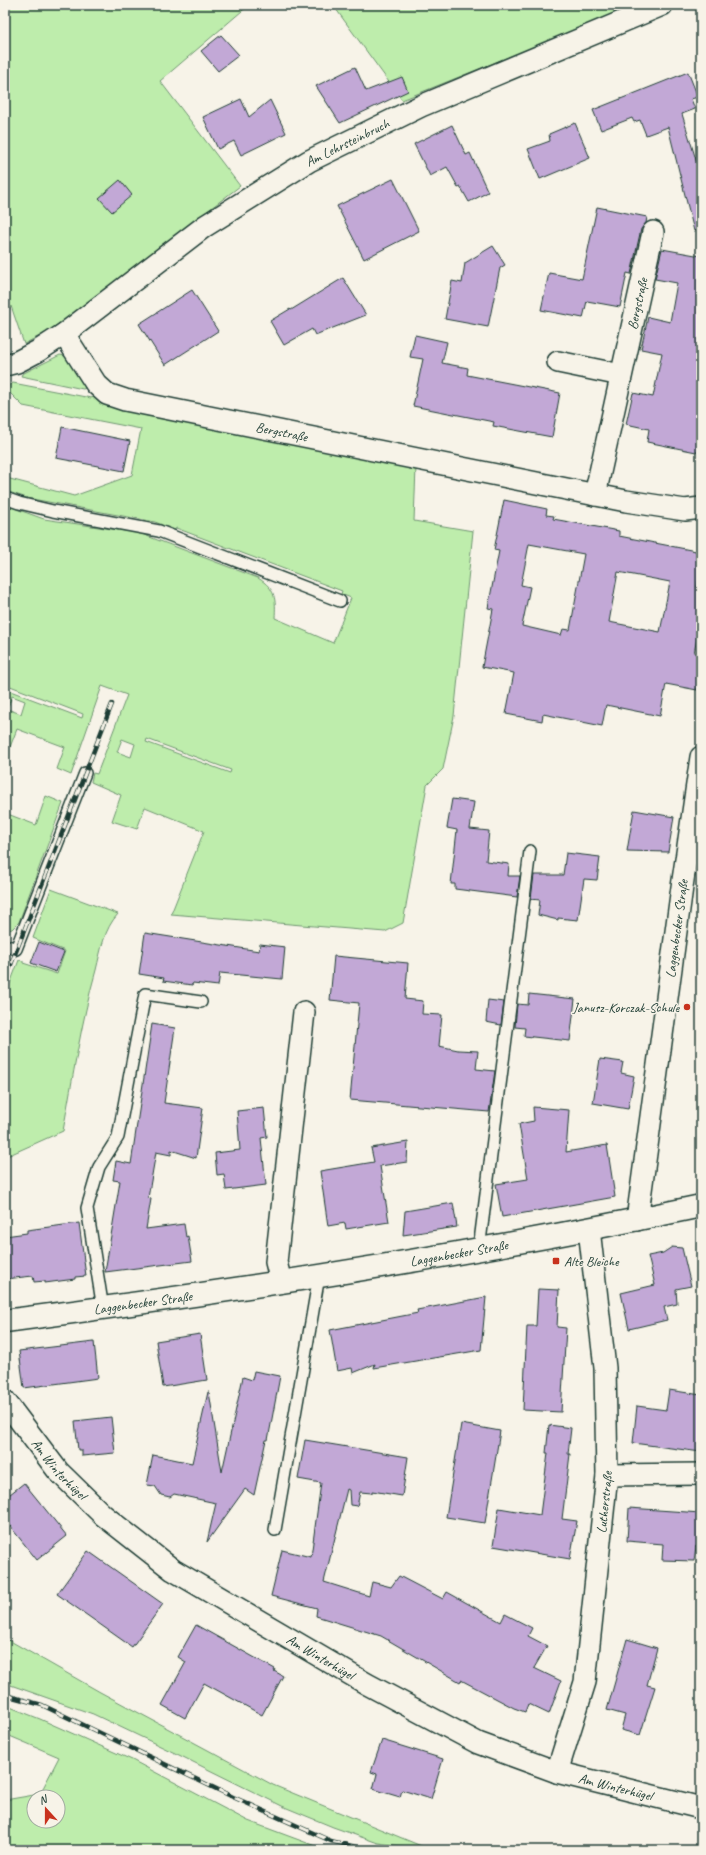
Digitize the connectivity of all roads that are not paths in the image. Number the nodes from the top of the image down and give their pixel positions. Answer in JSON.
{"nodes":[{"id":1,"x":662,"y":5,"type":"edge"},
{"id":2,"x":653,"y":232,"type":"dead end"},
{"id":3,"x":64,"y":334,"type":"junction"},
{"id":4,"x":558,"y":362,"type":"dead end"},
{"id":5,"x":5,"y":365,"type":"edge"},
{"id":6,"x":621,"y":375,"type":"junction"},
{"id":7,"x":596,"y":495,"type":"junction"},
{"id":8,"x":5,"y":498,"type":"edge"},
{"id":9,"x":701,"y":508,"type":"edge"},
{"id":10,"x":340,"y":601,"type":"dead end"},
{"id":11,"x":701,"y":758,"type":"edge"},
{"id":12,"x":85,"y":773,"type":"dead end"},
{"id":13,"x":530,"y":851,"type":"dead end"},
{"id":14,"x":5,"y":945,"type":"edge"},
{"id":15,"x":201,"y":1002,"type":"dead end"},
{"id":16,"x":304,"y":1012,"type":"dead end"},
{"id":17,"x":701,"y":1206,"type":"edge"},
{"id":18,"x":637,"y":1220,"type":"junction"},
{"id":19,"x":589,"y":1229,"type":"junction"},
{"id":20,"x":478,"y":1249,"type":"junction"},
{"id":21,"x":319,"y":1276,"type":"junction"},
{"id":22,"x":281,"y":1282,"type":"junction"},
{"id":23,"x":103,"y":1309,"type":"junction"},
{"id":24,"x":5,"y":1321,"type":"edge"},
{"id":25,"x":5,"y":1401,"type":"edge"},
{"id":26,"x":701,"y":1474,"type":"edge"},
{"id":27,"x":607,"y":1475,"type":"junction"},
{"id":28,"x":275,"y":1530,"type":"dead end"},
{"id":29,"x":557,"y":1772,"type":"junction"},
{"id":30,"x":701,"y":1808,"type":"edge"}],
"edges":[{"from":1,"to":3,"type":"street","name":"Am Lehrsteinbruch"},
{"from":2,"to":6,"type":"street","name":"Bergstraße"},
{"from":3,"to":5,"type":"street"},
{"from":3,"to":7,"type":"street","name":"Bergstraße"},
{"from":4,"to":6,"type":"street"},
{"from":6,"to":7,"type":"street","name":"Bergstraße"},
{"from":7,"to":9,"type":"street","name":"Bergstraße"},
{"from":8,"to":10,"type":"lane"},
{"from":11,"to":18,"type":"street","name":"Laggenbecker Straße"},
{"from":12,"to":14,"type":"lane"},
{"from":13,"to":20,"type":"lane"},
{"from":15,"to":23,"type":"lane"},
{"from":16,"to":22,"type":"street"},
{"from":17,"to":18,"type":"street","name":"Laggenbecker Straße"},
{"from":18,"to":19,"type":"street","name":"Laggenbecker Straße"},
{"from":19,"to":20,"type":"street","name":"Laggenbecker Straße"},
{"from":19,"to":27,"type":"street","name":"Lutherstraße"},
{"from":20,"to":21,"type":"street","name":"Laggenbecker Straße"},
{"from":21,"to":22,"type":"street","name":"Laggenbecker Straße"},
{"from":21,"to":28,"type":"lane"},
{"from":22,"to":23,"type":"street","name":"Laggenbecker Straße"},
{"from":23,"to":24,"type":"street","name":"Laggenbecker Straße"},
{"from":25,"to":29,"type":"street","name":"Am Winterhügel"},
{"from":26,"to":27,"type":"street"},
{"from":27,"to":29,"type":"street","name":"Lutherstraße"},
{"from":29,"to":30,"type":"street","name":"Am Winterhügel"}]}
